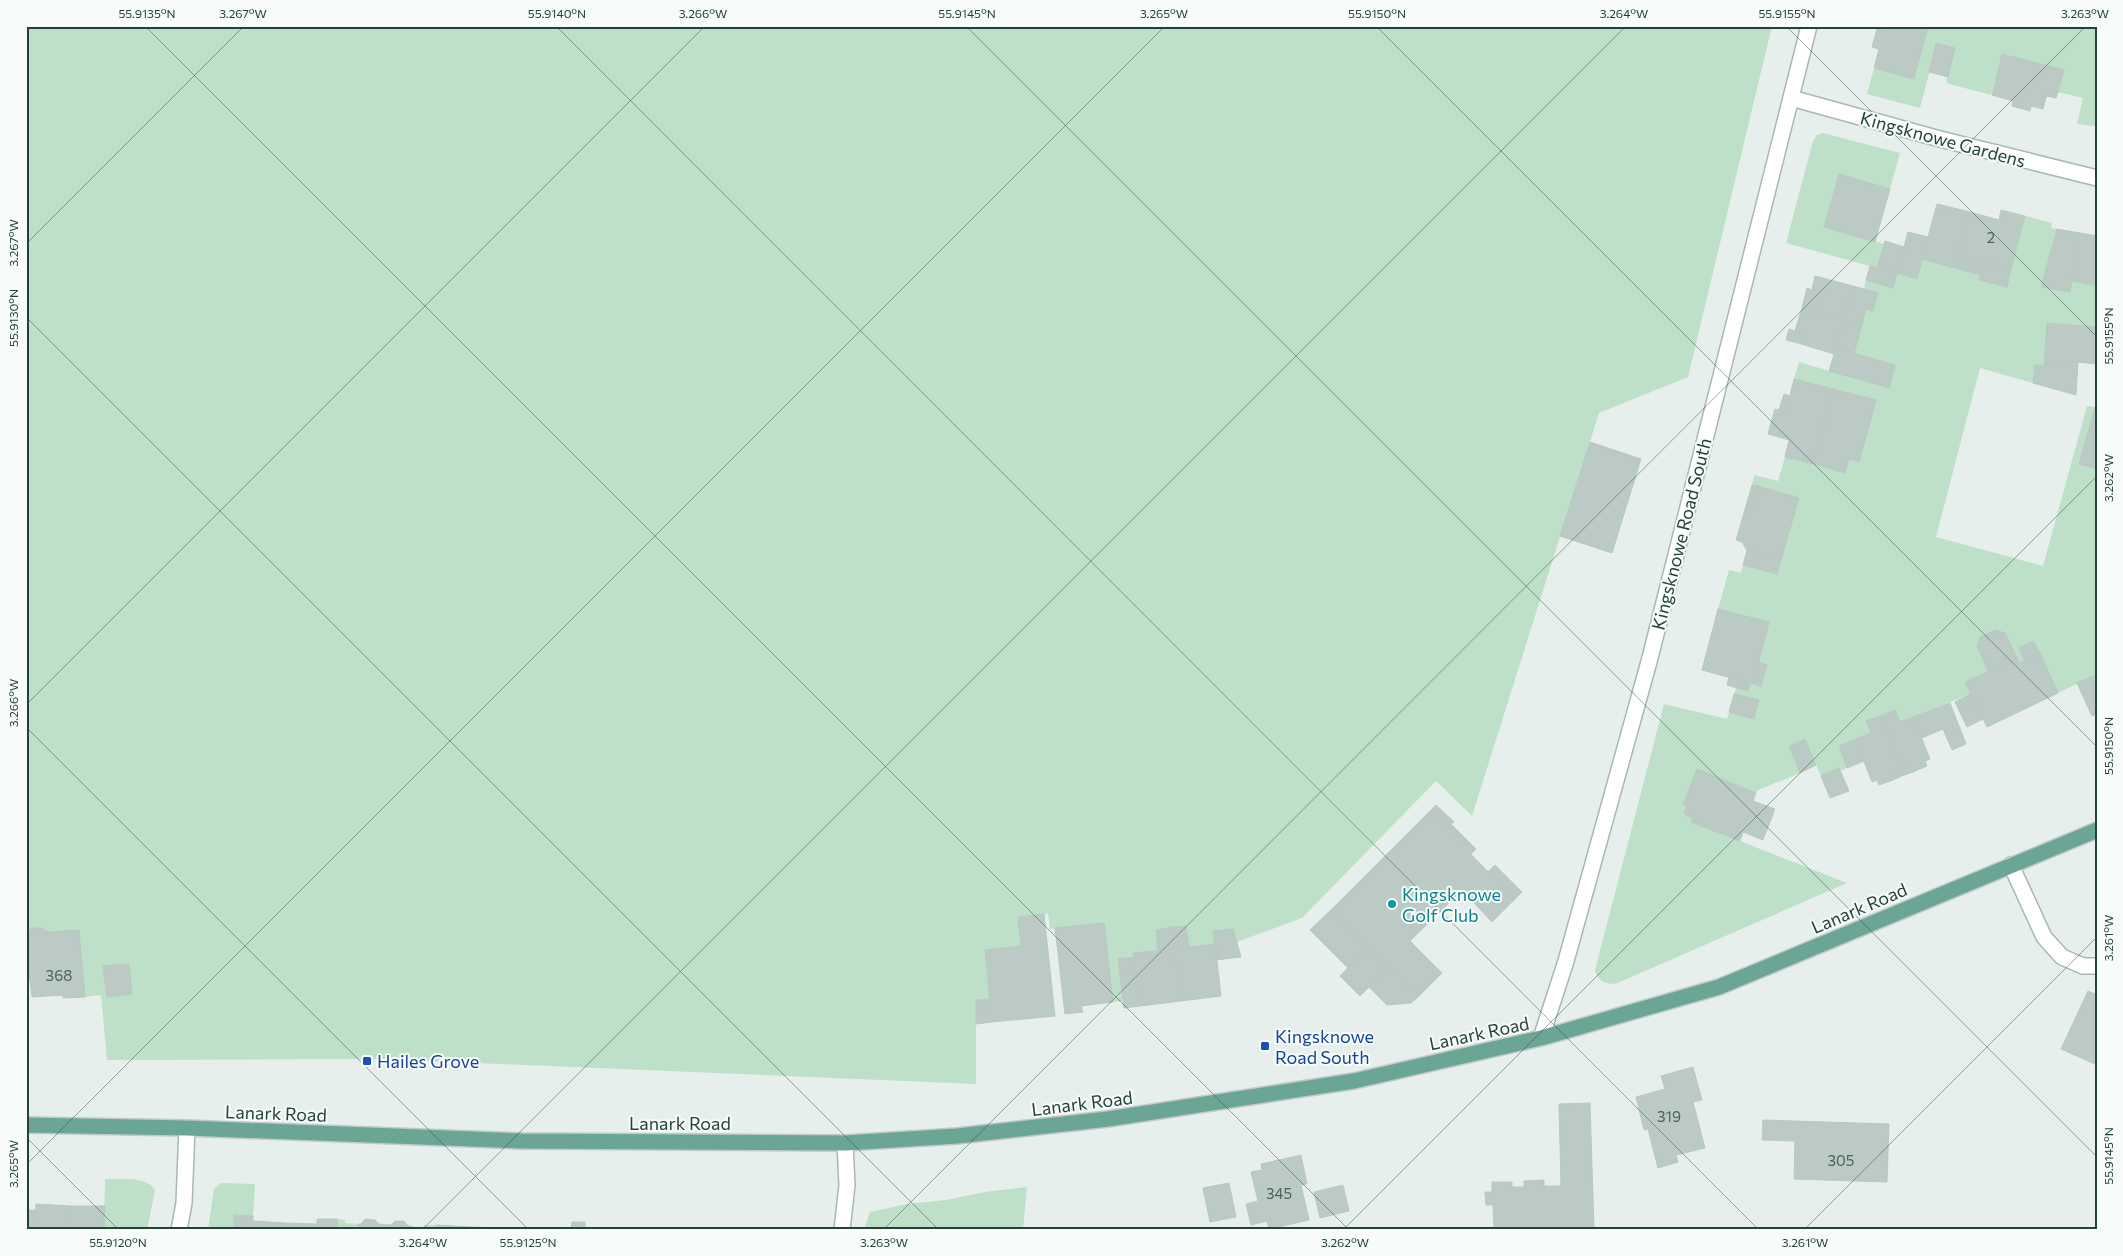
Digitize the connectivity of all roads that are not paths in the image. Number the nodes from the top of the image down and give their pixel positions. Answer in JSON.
{"nodes":[{"id":1,"x":1809,"y":26,"type":"edge"},
{"id":2,"x":1791,"y":98,"type":"junction"},
{"id":3,"x":2097,"y":178,"type":"edge"},
{"id":4,"x":2097,"y":830,"type":"edge"},
{"id":5,"x":2011,"y":866,"type":"junction"},
{"id":6,"x":2097,"y":966,"type":"edge"},
{"id":7,"x":1541,"y":1038,"type":"junction"},
{"id":8,"x":26,"y":1125,"type":"edge"},
{"id":9,"x":187,"y":1128,"type":"junction"},
{"id":10,"x":845,"y":1143,"type":"junction"},
{"id":11,"x":179,"y":1230,"type":"edge"},
{"id":12,"x":842,"y":1230,"type":"edge"}],
"edges":[{"from":1,"to":2,"type":"street","name":"Kingsknowe Road South"},
{"from":2,"to":3,"type":"street","name":"Kingsknowe Gardens"},
{"from":2,"to":7,"type":"street","name":"Kingsknowe Road South"},
{"from":4,"to":5,"type":"main road","name":"Lanark Road"},
{"from":5,"to":6,"type":"street"},
{"from":5,"to":7,"type":"main road","name":"Lanark Road"},
{"from":7,"to":10,"type":"main road","name":"Lanark Road"},
{"from":8,"to":9,"type":"main road","name":"Lanark Road"},
{"from":9,"to":10,"type":"main road","name":"Lanark Road"},
{"from":9,"to":11,"type":"street"},
{"from":10,"to":12,"type":"street"}]}
